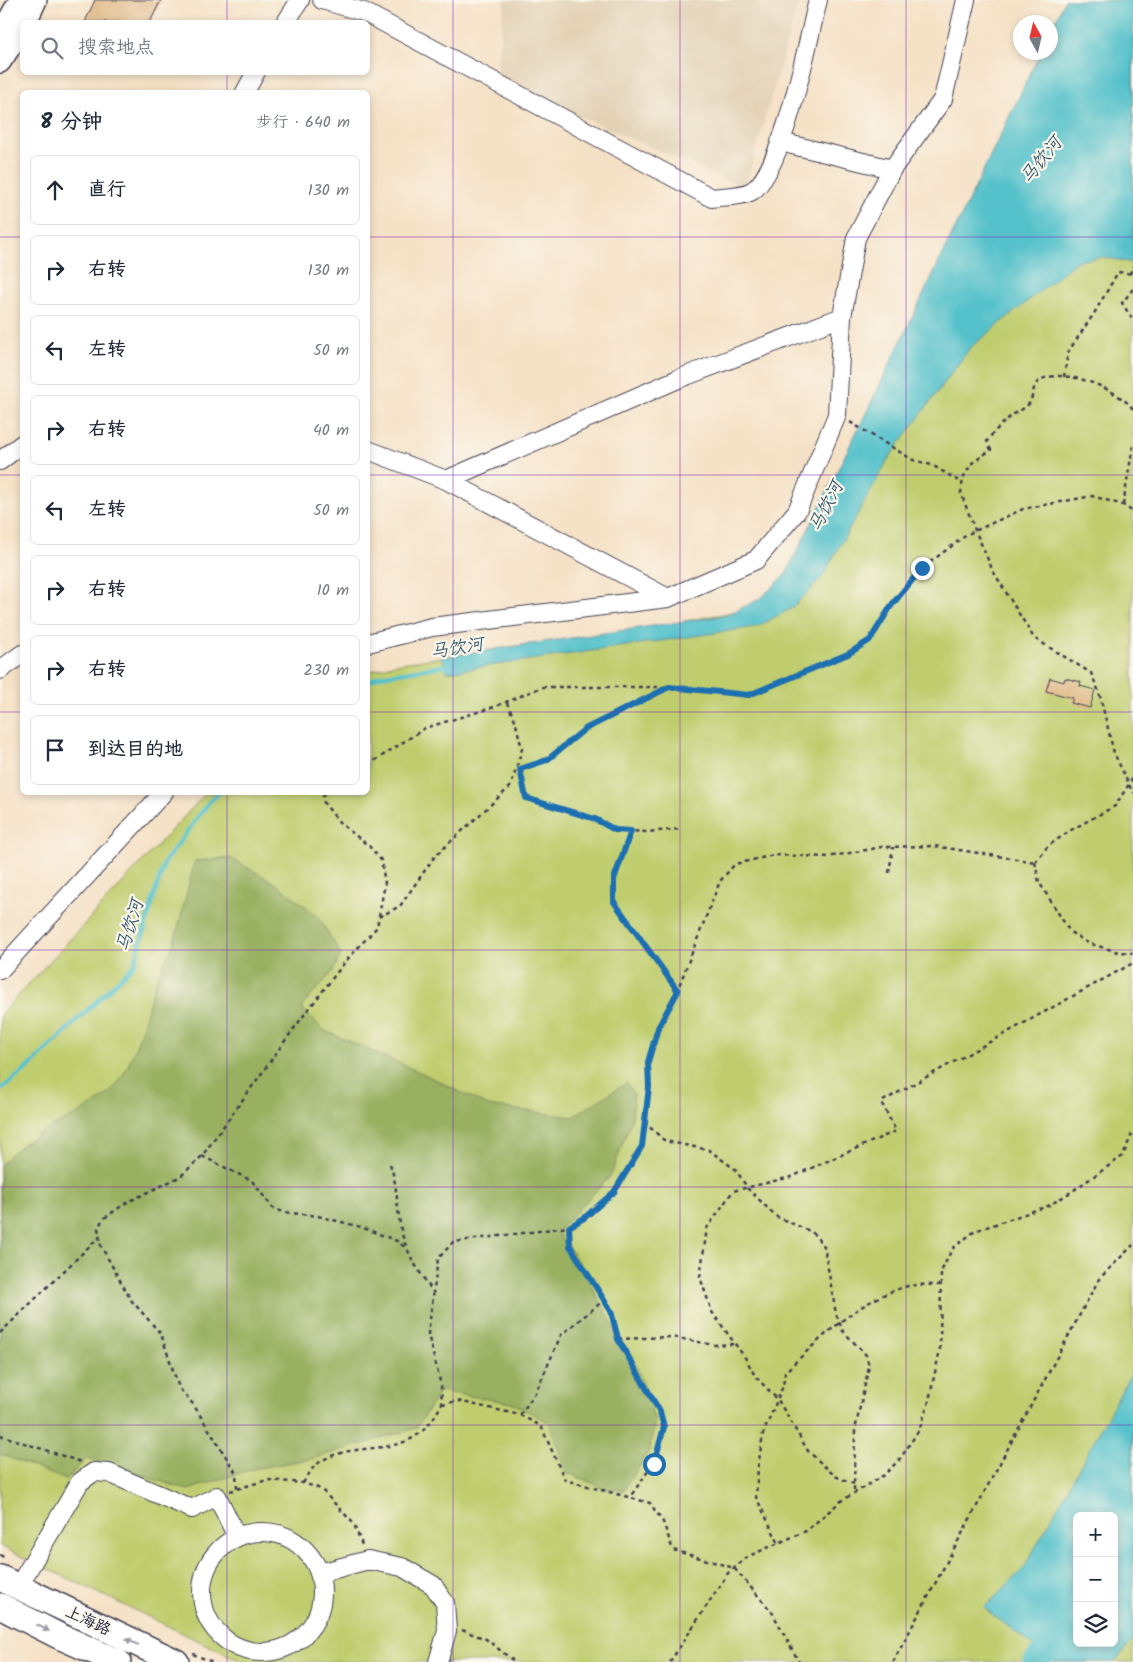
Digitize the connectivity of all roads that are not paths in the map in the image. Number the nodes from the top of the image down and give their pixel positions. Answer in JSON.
{"nodes":[{"id":1,"x":20,"y":0,"type":"edge"},
{"id":2,"x":36,"y":0,"type":"edge"},
{"id":3,"x":300,"y":0,"type":"edge"},
{"id":4,"x":322,"y":0,"type":"edge"},
{"id":5,"x":818,"y":0,"type":"edge"},
{"id":6,"x":966,"y":0,"type":"edge"},
{"id":7,"x":27,"y":20,"type":"edge"},
{"id":8,"x":287,"y":20,"type":"edge"},
{"id":9,"x":20,"y":32,"type":"edge"},
{"id":10,"x":0,"y":36,"type":"edge"},
{"id":11,"x":0,"y":62,"type":"edge"},
{"id":12,"x":254,"y":75,"type":"edge"},
{"id":13,"x":246,"y":90,"type":"edge"},
{"id":14,"x":780,"y":142,"type":"junction"},
{"id":15,"x":892,"y":169,"type":"junction"},
{"id":16,"x":842,"y":317,"type":"junction"},
{"id":17,"x":20,"y":446,"type":"edge"},
{"id":18,"x":370,"y":451,"type":"edge"},
{"id":19,"x":0,"y":461,"type":"edge"},
{"id":20,"x":446,"y":480,"type":"junction"},
{"id":21,"x":668,"y":598,"type":"junction"},
{"id":22,"x":370,"y":642,"type":"edge"},
{"id":23,"x":20,"y":655,"type":"edge"},
{"id":24,"x":0,"y":670,"type":"edge"},
{"id":25,"x":161,"y":795,"type":"edge"},
{"id":26,"x":0,"y":970,"type":"edge"},
{"id":27,"x":237,"y":1538,"type":"junction"},
{"id":28,"x":320,"y":1573,"type":"junction"},
{"id":29,"x":9,"y":1582,"type":"edge"},
{"id":30,"x":0,"y":1606,"type":"edge"},
{"id":31,"x":118,"y":1662,"type":"edge"},
{"id":32,"x":176,"y":1662,"type":"edge"},
{"id":33,"x":438,"y":1662,"type":"edge"}],
"edges":[{"from":1,"to":10,"type":"main road"},
{"from":2,"to":7,"type":"main road"},
{"from":3,"to":8,"type":"street"},
{"from":4,"to":14,"type":"street"},
{"from":5,"to":14,"type":"street"},
{"from":6,"to":15,"type":"street"},
{"from":9,"to":11,"type":"main road"},
{"from":12,"to":13,"type":"street"},
{"from":14,"to":15,"type":"street"},
{"from":15,"to":16,"type":"street"},
{"from":16,"to":20,"type":"street"},
{"from":16,"to":21,"type":"street"},
{"from":17,"to":19,"type":"street"},
{"from":18,"to":20,"type":"street"},
{"from":20,"to":21,"type":"street"},
{"from":21,"to":22,"type":"street"},
{"from":23,"to":24,"type":"street"},
{"from":25,"to":26,"type":"street"},
{"from":27,"to":28,"type":"street"},
{"from":27,"to":28,"type":"street"},
{"from":27,"to":29,"type":"street"},
{"from":28,"to":33,"type":"street"},
{"from":32,"to":29,"type":"highway","name":"上海路","one_way":true},
{"from":30,"to":31,"type":"highway","name":"上海路","one_way":true}]}
